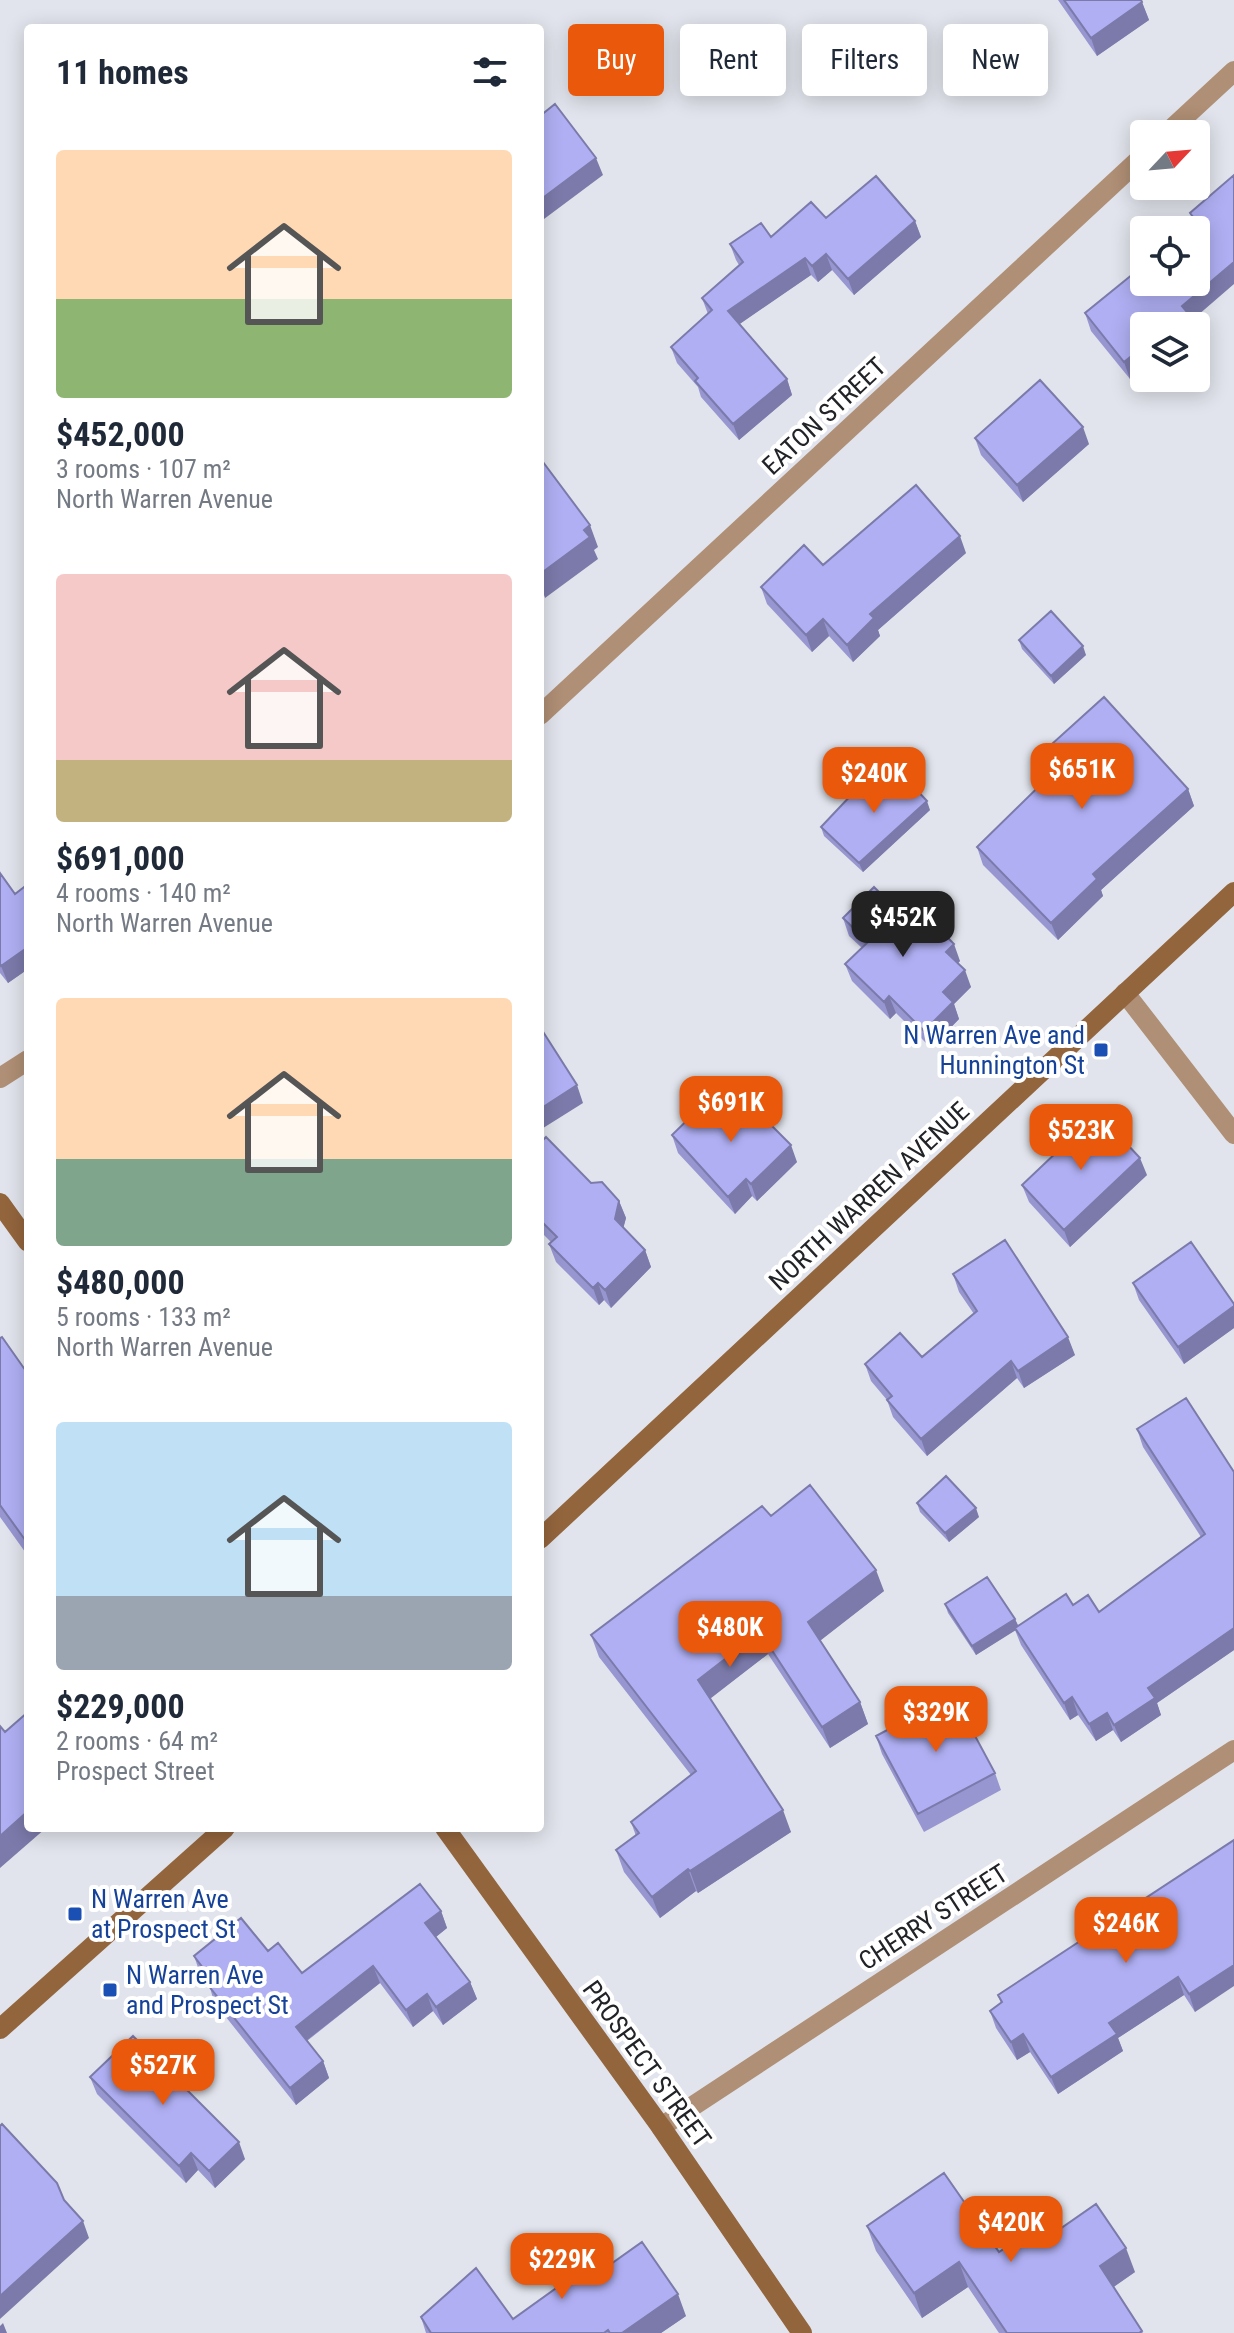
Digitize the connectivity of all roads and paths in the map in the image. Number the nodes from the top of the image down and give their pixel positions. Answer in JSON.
{"nodes":[{"id":1,"x":1234,"y":71,"type":"edge"},
{"id":2,"x":1181,"y":120,"type":"edge"},
{"id":3,"x":1130,"y":168,"type":"edge"},
{"id":4,"x":544,"y":711,"type":"edge"},
{"id":5,"x":1234,"y":892,"type":"edge"},
{"id":6,"x":1125,"y":993,"type":"junction"},
{"id":7,"x":24,"y":1063,"type":"edge"},
{"id":8,"x":0,"y":1078,"type":"edge"},
{"id":9,"x":1234,"y":1134,"type":"edge"},
{"id":10,"x":0,"y":1203,"type":"edge"},
{"id":11,"x":24,"y":1236,"type":"edge"},
{"id":12,"x":544,"y":1535,"type":"edge"},
{"id":13,"x":1234,"y":1750,"type":"edge"},
{"id":14,"x":221,"y":1832,"type":"edge"},
{"id":15,"x":448,"y":1832,"type":"edge"},
{"id":16,"x":0,"y":2029,"type":"edge"},
{"id":17,"x":661,"y":2127,"type":"junction"},
{"id":18,"x":802,"y":2333,"type":"edge"}],
"edges":[{"from":1,"to":2,"type":"street"},
{"from":3,"to":4,"type":"street","name":"EATON STREET"},
{"from":5,"to":6,"type":"street","name":"NORTH WARREN AVENUE"},
{"from":6,"to":9,"type":"street"},
{"from":6,"to":12,"type":"street","name":"NORTH WARREN AVENUE"},
{"from":7,"to":8,"type":"street"},
{"from":10,"to":11,"type":"street"},
{"from":13,"to":17,"type":"street","name":"CHERRY STREET"},
{"from":14,"to":16,"type":"street"},
{"from":15,"to":17,"type":"street","name":"PROSPECT STREET"},
{"from":17,"to":18,"type":"street","name":"PROSPECT STREET"}]}
